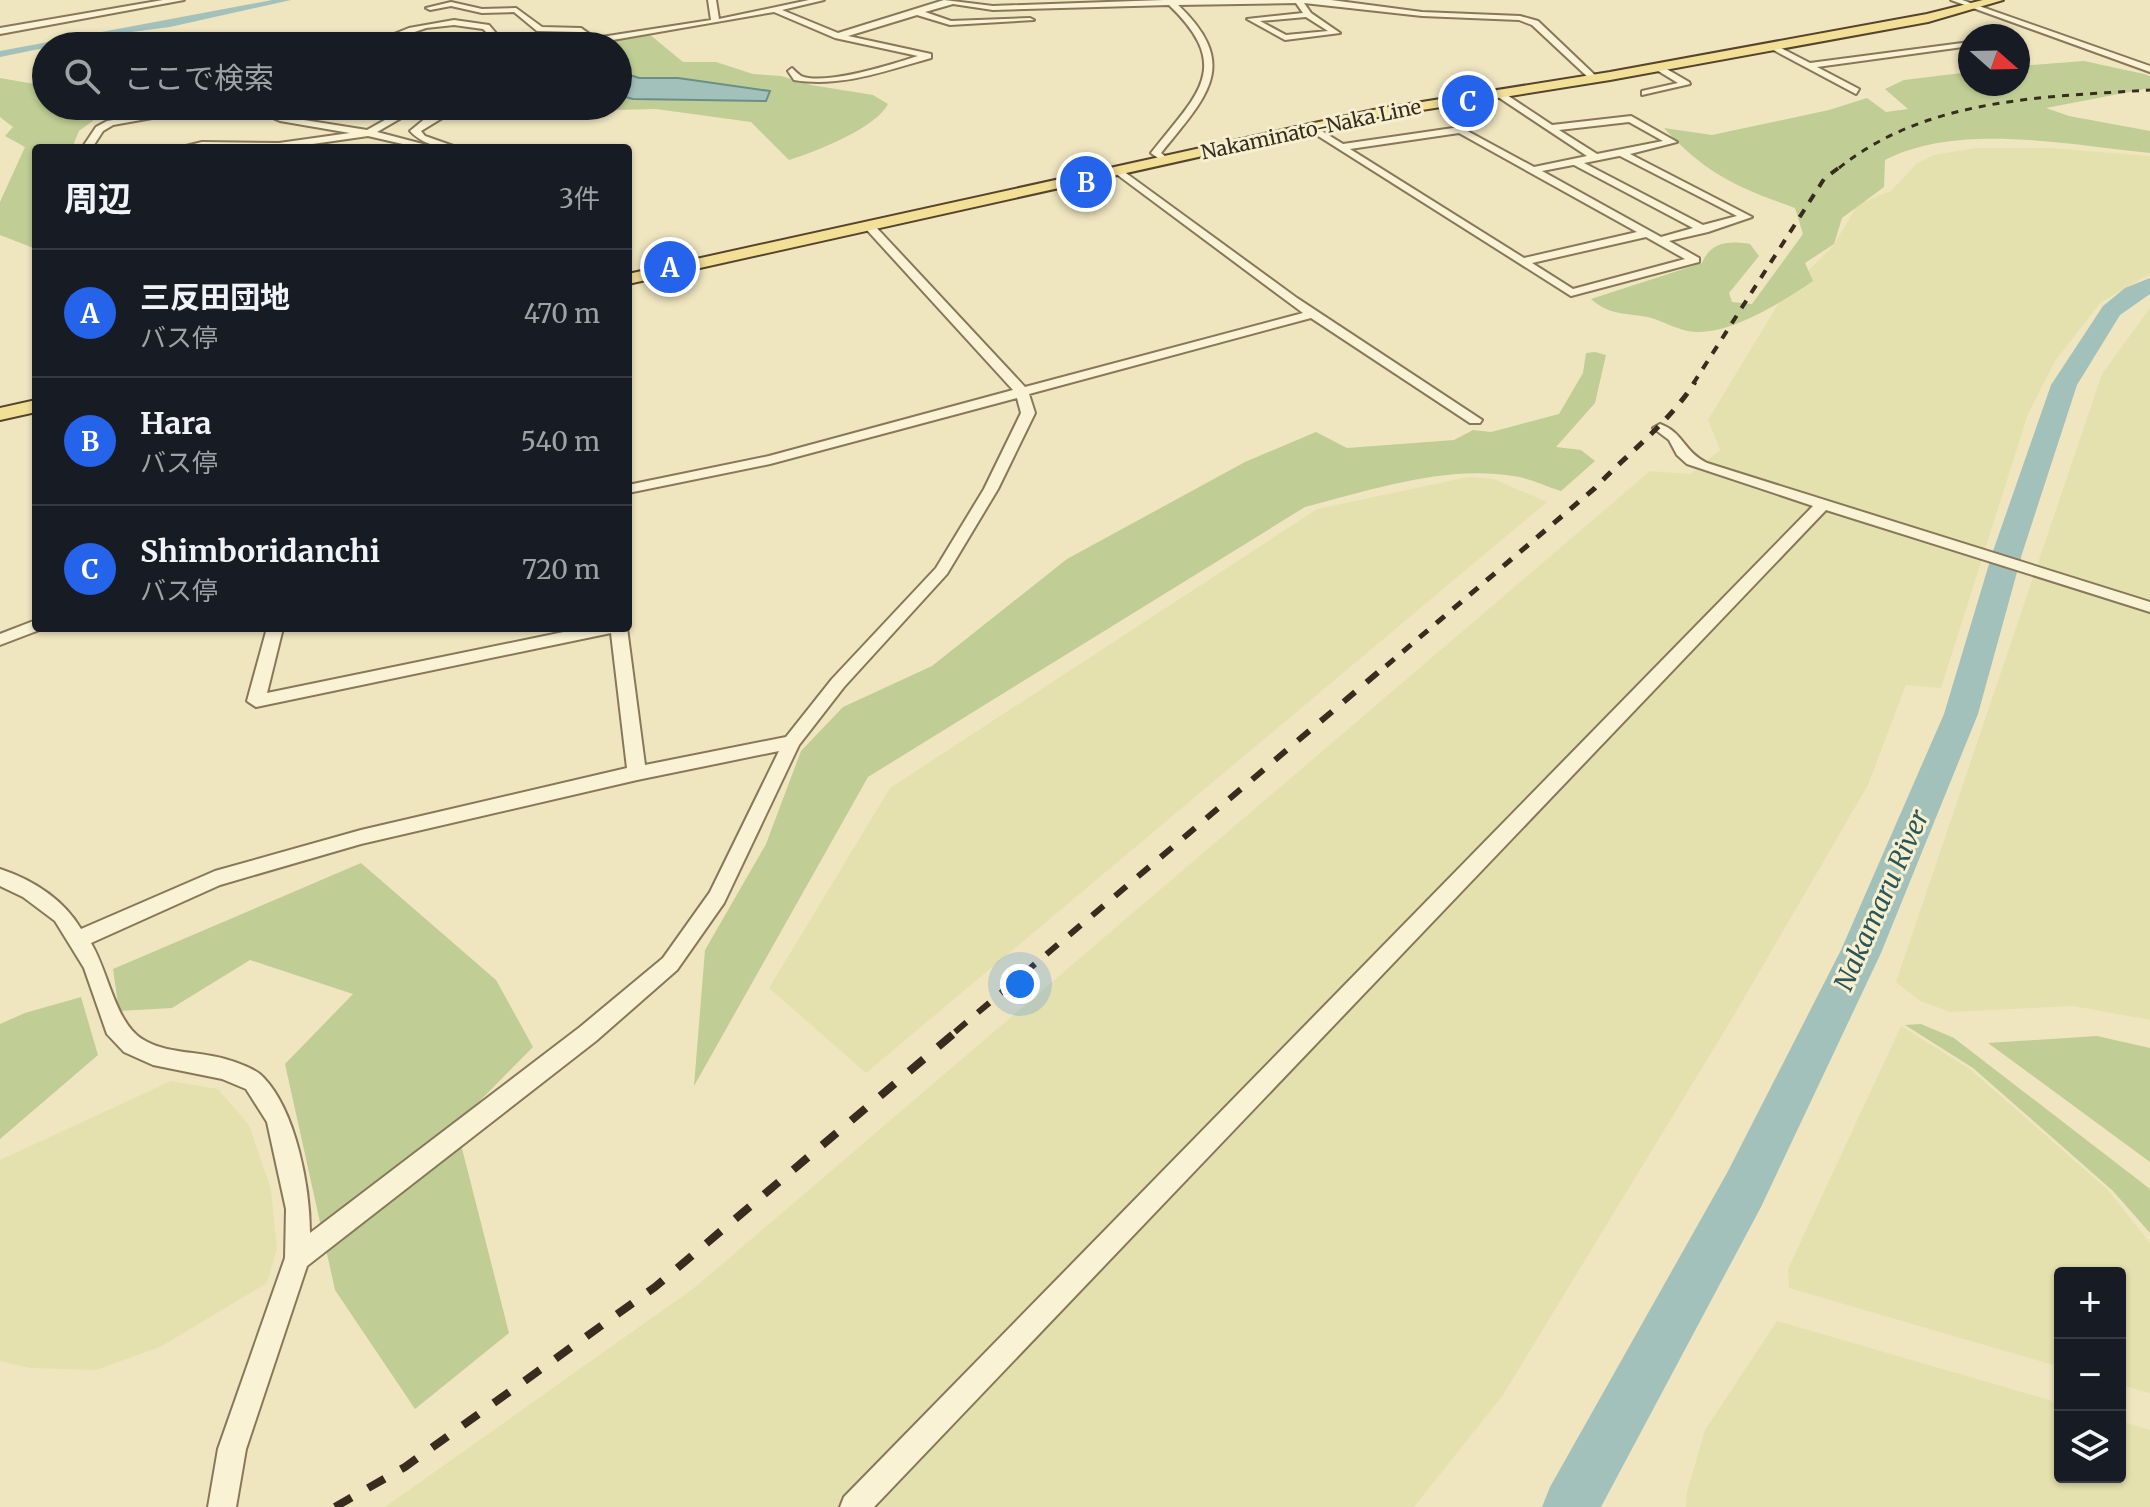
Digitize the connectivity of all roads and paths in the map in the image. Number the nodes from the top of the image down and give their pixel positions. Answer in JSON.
{"nodes":[{"id":1,"x":179,"y":0,"type":"edge"},
{"id":2,"x":465,"y":0,"type":"edge"},
{"id":3,"x":712,"y":0,"type":"edge"},
{"id":4,"x":820,"y":0,"type":"edge"},
{"id":5,"x":1397,"y":0,"type":"edge"},
{"id":6,"x":1955,"y":0,"type":"edge"},
{"id":7,"x":1997,"y":0,"type":"edge"},
{"id":8,"x":950,"y":1,"type":"edge"},
{"id":9,"x":1169,"y":1,"type":"edge"},
{"id":10,"x":1298,"y":1,"type":"edge"},
{"id":11,"x":450,"y":2,"type":"edge"},
{"id":12,"x":1974,"y":7,"type":"junction"},
{"id":13,"x":777,"y":11,"type":"junction"},
{"id":14,"x":916,"y":12,"type":"junction"},
{"id":15,"x":1419,"y":14,"type":"junction"},
{"id":16,"x":1308,"y":15,"type":"junction"},
{"id":17,"x":1030,"y":20,"type":"dead end"},
{"id":18,"x":715,"y":22,"type":"junction"},
{"id":19,"x":431,"y":23,"type":"junction"},
{"id":20,"x":0,"y":31,"type":"edge"},
{"id":21,"x":406,"y":32,"type":"edge"},
{"id":22,"x":490,"y":32,"type":"edge"},
{"id":23,"x":585,"y":32,"type":"edge"},
{"id":24,"x":632,"y":34,"type":"edge"},
{"id":25,"x":2052,"y":34,"type":"junction"},
{"id":26,"x":838,"y":36,"type":"junction"},
{"id":27,"x":2030,"y":37,"type":"edge"},
{"id":28,"x":1770,"y":46,"type":"junction"},
{"id":29,"x":1958,"y":46,"type":"edge"},
{"id":30,"x":1809,"y":66,"type":"junction"},
{"id":31,"x":1658,"y":67,"type":"junction"},
{"id":32,"x":2150,"y":69,"type":"edge"},
{"id":33,"x":792,"y":71,"type":"dead end"},
{"id":34,"x":1595,"y":79,"type":"junction"},
{"id":35,"x":1856,"y":91,"type":"dead end"},
{"id":36,"x":1498,"y":93,"type":"junction"},
{"id":37,"x":1645,"y":93,"type":"dead end"},
{"id":38,"x":128,"y":120,"type":"edge"},
{"id":39,"x":289,"y":120,"type":"edge"},
{"id":40,"x":392,"y":120,"type":"edge"},
{"id":41,"x":429,"y":120,"type":"edge"},
{"id":42,"x":1309,"y":127,"type":"junction"},
{"id":43,"x":1549,"y":128,"type":"junction"},
{"id":44,"x":368,"y":133,"type":"junction"},
{"id":45,"x":90,"y":144,"type":"edge"},
{"id":46,"x":293,"y":144,"type":"edge"},
{"id":47,"x":416,"y":144,"type":"edge"},
{"id":48,"x":441,"y":144,"type":"edge"},
{"id":49,"x":1342,"y":147,"type":"junction"},
{"id":50,"x":1623,"y":154,"type":"junction"},
{"id":51,"x":1597,"y":159,"type":"junction"},
{"id":52,"x":1165,"y":160,"type":"junction"},
{"id":53,"x":1577,"y":163,"type":"junction"},
{"id":54,"x":1534,"y":170,"type":"junction"},
{"id":55,"x":1119,"y":171,"type":"junction"},
{"id":56,"x":870,"y":227,"type":"junction"},
{"id":57,"x":1704,"y":230,"type":"junction"},
{"id":58,"x":1649,"y":233,"type":"junction"},
{"id":59,"x":1661,"y":240,"type":"junction"},
{"id":60,"x":1523,"y":262,"type":"junction"},
{"id":61,"x":632,"y":278,"type":"edge"},
{"id":62,"x":1309,"y":315,"type":"junction"},
{"id":63,"x":1022,"y":392,"type":"junction"},
{"id":64,"x":32,"y":407,"type":"edge"},
{"id":65,"x":0,"y":414,"type":"edge"},
{"id":66,"x":1475,"y":420,"type":"dead end"},
{"id":67,"x":1660,"y":428,"type":"dead end"},
{"id":68,"x":632,"y":488,"type":"edge"},
{"id":69,"x":1823,"y":504,"type":"junction"},
{"id":70,"x":2150,"y":607,"type":"edge"},
{"id":71,"x":32,"y":627,"type":"edge"},
{"id":72,"x":274,"y":632,"type":"edge"},
{"id":73,"x":590,"y":632,"type":"edge"},
{"id":74,"x":619,"y":632,"type":"edge"},
{"id":75,"x":0,"y":640,"type":"edge"},
{"id":76,"x":792,"y":742,"type":"junction"},
{"id":77,"x":637,"y":773,"type":"junction"},
{"id":78,"x":0,"y":877,"type":"edge"},
{"id":79,"x":79,"y":939,"type":"junction"},
{"id":80,"x":297,"y":1258,"type":"junction"},
{"id":81,"x":222,"y":1507,"type":"edge"},
{"id":82,"x":854,"y":1507,"type":"edge"}],
"edges":[{"from":1,"to":20,"type":"street"},
{"from":2,"to":11,"type":"street"},
{"from":3,"to":18,"type":"street"},
{"from":4,"to":13,"type":"street"},
{"from":5,"to":15,"type":"street"},
{"from":6,"to":12,"type":"street"},
{"from":7,"to":12,"type":"main road","name":"Nakaminato-Naka Line"},
{"from":8,"to":9,"type":"street"},
{"from":8,"to":14,"type":"street"},
{"from":9,"to":10,"type":"street"},
{"from":9,"to":52,"type":"street"},
{"from":10,"to":15,"type":"street"},
{"from":10,"to":16,"type":"street"},
{"from":11,"to":19,"type":"street"},
{"from":11,"to":23,"type":"street"},
{"from":12,"to":25,"type":"street"},
{"from":12,"to":28,"type":"main road","name":"Nakaminato-Naka Line"},
{"from":13,"to":18,"type":"street"},
{"from":13,"to":26,"type":"street"},
{"from":14,"to":17,"type":"street"},
{"from":14,"to":26,"type":"street"},
{"from":15,"to":34,"type":"street"},
{"from":16,"to":16,"type":"street"},
{"from":18,"to":24,"type":"street"},
{"from":19,"to":21,"type":"street"},
{"from":19,"to":22,"type":"street"},
{"from":25,"to":27,"type":"street"},
{"from":25,"to":32,"type":"street"},
{"from":26,"to":33,"type":"street"},
{"from":28,"to":30,"type":"street"},
{"from":28,"to":31,"type":"main road","name":"Nakaminato-Naka Line"},
{"from":29,"to":30,"type":"street"},
{"from":30,"to":35,"type":"street"},
{"from":31,"to":34,"type":"main road","name":"Nakaminato-Naka Line"},
{"from":31,"to":37,"type":"street"},
{"from":34,"to":36,"type":"main road","name":"Nakaminato-Naka Line"},
{"from":36,"to":42,"type":"main road","name":"Nakaminato-Naka Line"},
{"from":36,"to":43,"type":"street"},
{"from":38,"to":45,"type":"street"},
{"from":39,"to":44,"type":"street"},
{"from":40,"to":44,"type":"street"},
{"from":41,"to":48,"type":"street"},
{"from":42,"to":49,"type":"street"},
{"from":42,"to":52,"type":"main road","name":"Nakaminato-Naka Line"},
{"from":43,"to":50,"type":"street"},
{"from":43,"to":51,"type":"street"},
{"from":44,"to":46,"type":"street"},
{"from":44,"to":47,"type":"street"},
{"from":49,"to":54,"type":"street"},
{"from":49,"to":60,"type":"street"},
{"from":50,"to":51,"type":"street"},
{"from":50,"to":57,"type":"street"},
{"from":51,"to":53,"type":"street"},
{"from":52,"to":55,"type":"main road","name":"Nakaminato-Naka Line"},
{"from":53,"to":54,"type":"street"},
{"from":53,"to":57,"type":"street"},
{"from":54,"to":58,"type":"street"},
{"from":55,"to":56,"type":"main road","name":"Nakaminato-Naka Line"},
{"from":55,"to":62,"type":"street"},
{"from":56,"to":61,"type":"main road","name":"Nakaminato-Naka Line"},
{"from":56,"to":63,"type":"street"},
{"from":57,"to":59,"type":"street"},
{"from":58,"to":59,"type":"street"},
{"from":58,"to":60,"type":"street"},
{"from":59,"to":60,"type":"street"},
{"from":62,"to":63,"type":"street"},
{"from":62,"to":66,"type":"street"},
{"from":63,"to":68,"type":"street"},
{"from":63,"to":76,"type":"street"},
{"from":64,"to":65,"type":"main road"},
{"from":67,"to":69,"type":"street"},
{"from":69,"to":70,"type":"street"},
{"from":69,"to":82,"type":"street"},
{"from":71,"to":75,"type":"street"},
{"from":72,"to":73,"type":"street"},
{"from":74,"to":77,"type":"street"},
{"from":76,"to":77,"type":"street"},
{"from":76,"to":80,"type":"street"},
{"from":77,"to":79,"type":"street"},
{"from":78,"to":79,"type":"street"},
{"from":79,"to":80,"type":"street"},
{"from":80,"to":81,"type":"street"}]}
